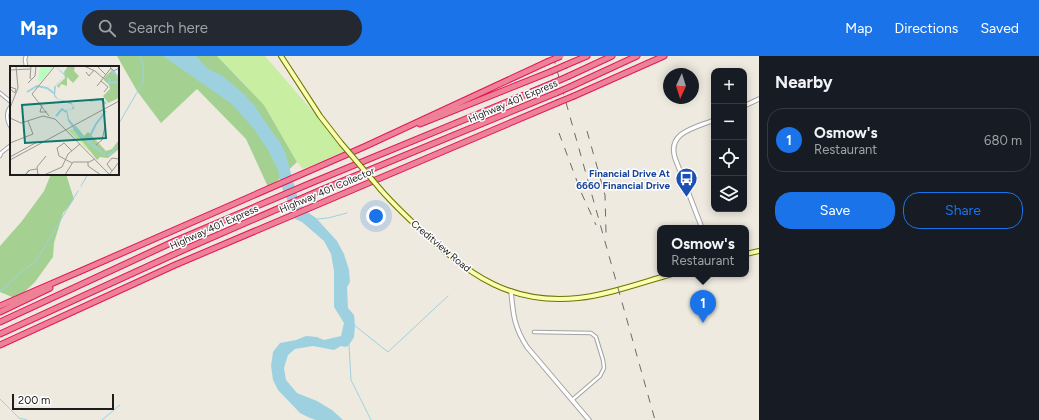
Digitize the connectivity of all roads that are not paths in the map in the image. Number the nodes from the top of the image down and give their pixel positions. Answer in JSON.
{"nodes":[{"id":1,"x":26,"y":56,"type":"edge"},
{"id":2,"x":281,"y":56,"type":"edge"},
{"id":3,"x":561,"y":56,"type":"edge"},
{"id":4,"x":587,"y":56,"type":"edge"},
{"id":5,"x":612,"y":56,"type":"edge"},
{"id":6,"x":637,"y":56,"type":"edge"},
{"id":7,"x":664,"y":56,"type":"edge"},
{"id":8,"x":26,"y":66,"type":"edge"},
{"id":9,"x":0,"y":93,"type":"edge"},
{"id":10,"x":759,"y":100,"type":"edge"},
{"id":11,"x":10,"y":101,"type":"edge"},
{"id":12,"x":747,"y":105,"type":"edge"},
{"id":13,"x":10,"y":107,"type":"edge"},
{"id":14,"x":711,"y":121,"type":"edge"},
{"id":15,"x":10,"y":126,"type":"edge"},
{"id":16,"x":10,"y":146,"type":"edge"},
{"id":17,"x":366,"y":146,"type":"junction"},
{"id":18,"x":0,"y":154,"type":"edge"},
{"id":19,"x":701,"y":225,"type":"edge"},
{"id":20,"x":759,"y":251,"type":"edge"},
{"id":21,"x":749,"y":253,"type":"edge"},
{"id":22,"x":90,"y":268,"type":"junction"},
{"id":23,"x":661,"y":277,"type":"edge"},
{"id":24,"x":511,"y":291,"type":"junction"},
{"id":25,"x":0,"y":306,"type":"edge"},
{"id":26,"x":0,"y":312,"type":"edge"},
{"id":27,"x":0,"y":322,"type":"edge"},
{"id":28,"x":534,"y":332,"type":"dead end"},
{"id":29,"x":0,"y":334,"type":"edge"},
{"id":30,"x":0,"y":345,"type":"edge"},
{"id":31,"x":572,"y":400,"type":"junction"},
{"id":32,"x":589,"y":420,"type":"edge"}],
"edges":[{"from":1,"to":8,"type":"street"},
{"from":2,"to":24,"type":"main road","name":"Creditview Road","bridge":true},
{"from":3,"to":17,"type":"highway","bridge":true},
{"from":4,"to":17,"type":"highway","bridge":true},
{"from":5,"to":27,"type":"highway","name":"Highway 401 Express","bridge":true},
{"from":6,"to":29,"type":"highway","name":"Highway 401 Express","bridge":true},
{"from":7,"to":30,"type":"highway","name":"Highway 401 Collector","bridge":true},
{"from":9,"to":11,"type":"street"},
{"from":10,"to":12,"type":"street"},
{"from":13,"to":15,"type":"street"},
{"from":14,"to":19,"type":"street"},
{"from":16,"to":18,"type":"street"},
{"from":17,"to":22,"type":"highway"},
{"from":20,"to":21,"type":"main road"},
{"from":22,"to":25,"type":"highway"},
{"from":22,"to":26,"type":"highway"},
{"from":23,"to":24,"type":"main road","name":"Creditview Road"},
{"from":24,"to":31,"type":"street"},
{"from":28,"to":31,"type":"street"},
{"from":31,"to":32,"type":"street"}]}
